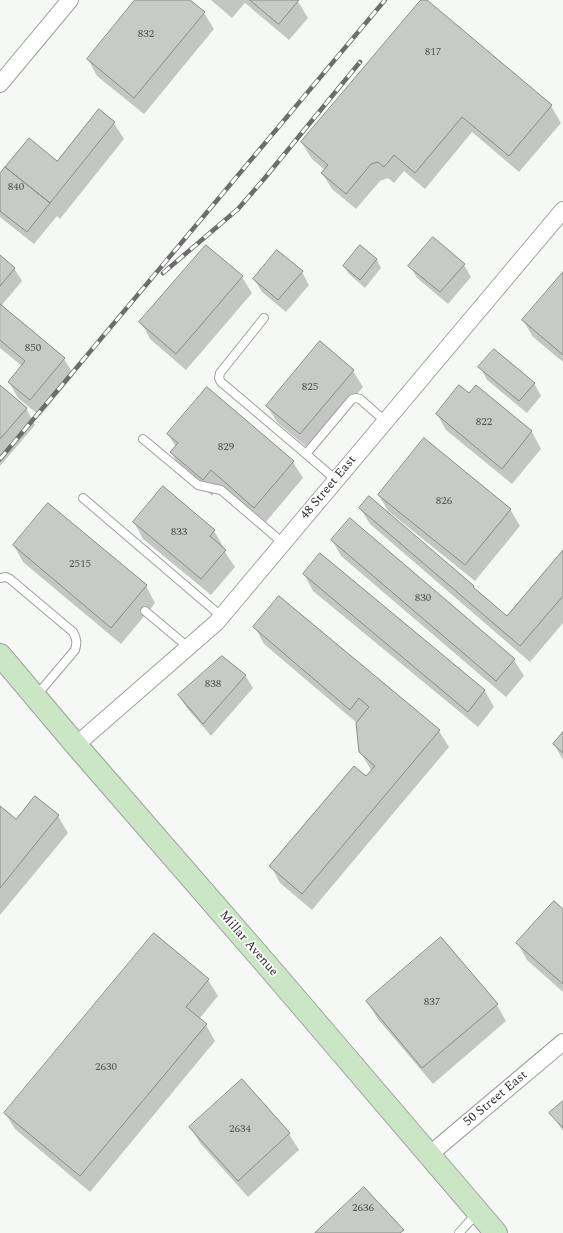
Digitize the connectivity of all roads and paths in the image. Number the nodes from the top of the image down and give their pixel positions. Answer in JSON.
{"nodes":[{"id":1,"x":70,"y":0,"type":"edge"},
{"id":2,"x":0,"y":84,"type":"edge"},
{"id":3,"x":563,"y":210,"type":"edge"},
{"id":4,"x":264,"y":318,"type":"dead end"},
{"id":5,"x":385,"y":421,"type":"junction"},
{"id":6,"x":143,"y":439,"type":"dead end"},
{"id":7,"x":306,"y":454,"type":"junction"},
{"id":8,"x":336,"y":480,"type":"junction"},
{"id":9,"x":83,"y":498,"type":"dead end"},
{"id":10,"x":283,"y":542,"type":"junction"},
{"id":11,"x":0,"y":578,"type":"edge"},
{"id":12,"x":145,"y":611,"type":"dead end"},
{"id":13,"x":221,"y":616,"type":"junction"},
{"id":14,"x":188,"y":647,"type":"junction"},
{"id":15,"x":0,"y":655,"type":"edge"},
{"id":16,"x":35,"y":697,"type":"junction"},
{"id":17,"x":76,"y":745,"type":"junction"},
{"id":18,"x":563,"y":1042,"type":"edge"},
{"id":19,"x":429,"y":1155,"type":"junction"},
{"id":20,"x":478,"y":1212,"type":"junction"},
{"id":21,"x":459,"y":1233,"type":"edge"},
{"id":22,"x":496,"y":1233,"type":"edge"}],
"edges":[{"from":1,"to":2,"type":"street"},
{"from":3,"to":5,"type":"street","name":"48 Street East"},
{"from":4,"to":7,"type":"lane"},
{"from":5,"to":7,"type":"lane"},
{"from":5,"to":8,"type":"street","name":"48 Street East"},
{"from":6,"to":10,"type":"lane"},
{"from":7,"to":8,"type":"lane"},
{"from":8,"to":10,"type":"street","name":"48 Street East"},
{"from":9,"to":13,"type":"lane"},
{"from":10,"to":13,"type":"street","name":"48 Street East"},
{"from":11,"to":16,"type":"lane"},
{"from":12,"to":14,"type":"lane"},
{"from":13,"to":14,"type":"street","name":"48 Street East"},
{"from":14,"to":17,"type":"street","name":"48 Street East"},
{"from":15,"to":16,"type":"street","name":"Millar Avenue"},
{"from":16,"to":17,"type":"street","name":"Millar Avenue"},
{"from":17,"to":19,"type":"street","name":"Millar Avenue"},
{"from":18,"to":19,"type":"street","name":"50 Street East"},
{"from":19,"to":20,"type":"street","name":"Millar Avenue"},
{"from":20,"to":21,"type":"lane"},
{"from":20,"to":22,"type":"street","name":"Millar Avenue"}]}
